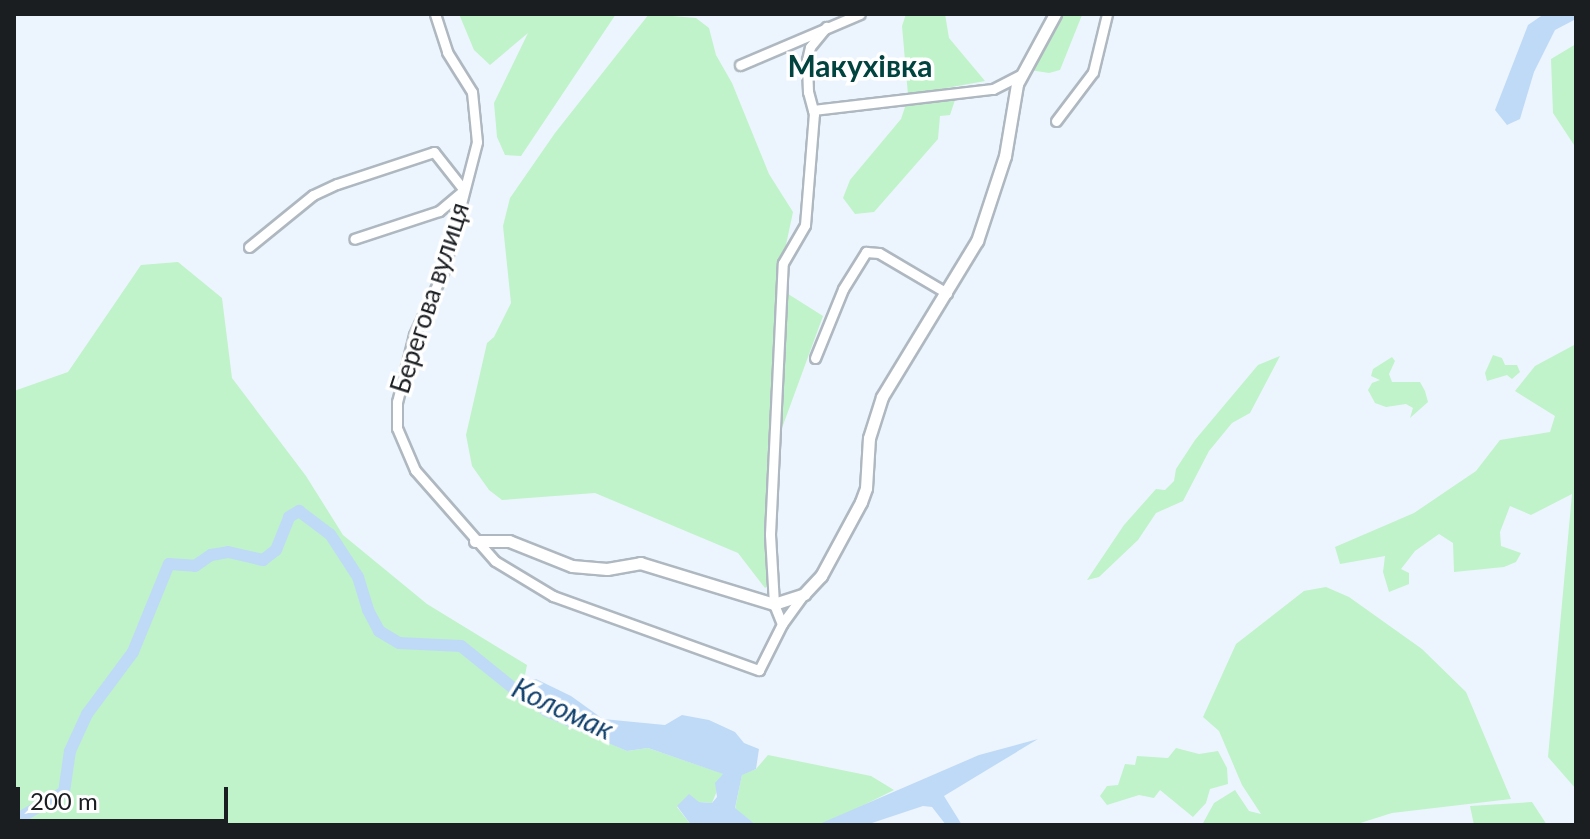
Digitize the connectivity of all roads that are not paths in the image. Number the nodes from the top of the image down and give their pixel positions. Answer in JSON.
{"nodes":[{"id":1,"x":435,"y":14,"type":"edge"},
{"id":2,"x":860,"y":14,"type":"edge"},
{"id":3,"x":1055,"y":14,"type":"edge"},
{"id":4,"x":1107,"y":14,"type":"edge"},
{"id":5,"x":826,"y":27,"type":"junction"},
{"id":6,"x":740,"y":65,"type":"dead end"},
{"id":7,"x":1021,"y":75,"type":"junction"},
{"id":8,"x":813,"y":110,"type":"junction"},
{"id":9,"x":1056,"y":121,"type":"dead end"},
{"id":10,"x":464,"y":190,"type":"junction"},
{"id":11,"x":354,"y":239,"type":"dead end"},
{"id":12,"x":249,"y":247,"type":"dead end"},
{"id":13,"x":947,"y":293,"type":"junction"},
{"id":14,"x":815,"y":358,"type":"dead end"},
{"id":15,"x":475,"y":541,"type":"junction"},
{"id":16,"x":804,"y":594,"type":"junction"},
{"id":17,"x":774,"y":604,"type":"junction"},
{"id":18,"x":782,"y":624,"type":"junction"}],
"edges":[{"from":1,"to":10,"type":"street","name":"Берегова вулиця"},
{"from":2,"to":5,"type":"street"},
{"from":3,"to":7,"type":"street"},
{"from":4,"to":9,"type":"street"},
{"from":5,"to":6,"type":"street"},
{"from":5,"to":8,"type":"street"},
{"from":7,"to":8,"type":"street"},
{"from":7,"to":13,"type":"street"},
{"from":8,"to":17,"type":"street"},
{"from":10,"to":11,"type":"street"},
{"from":10,"to":12,"type":"street"},
{"from":10,"to":15,"type":"street","name":"Берегова вулиця"},
{"from":13,"to":14,"type":"street"},
{"from":13,"to":16,"type":"street"},
{"from":15,"to":17,"type":"street"},
{"from":15,"to":18,"type":"street","name":"Берегова вулиця"},
{"from":16,"to":17,"type":"street"},
{"from":16,"to":18,"type":"street"},
{"from":17,"to":18,"type":"street"}]}
